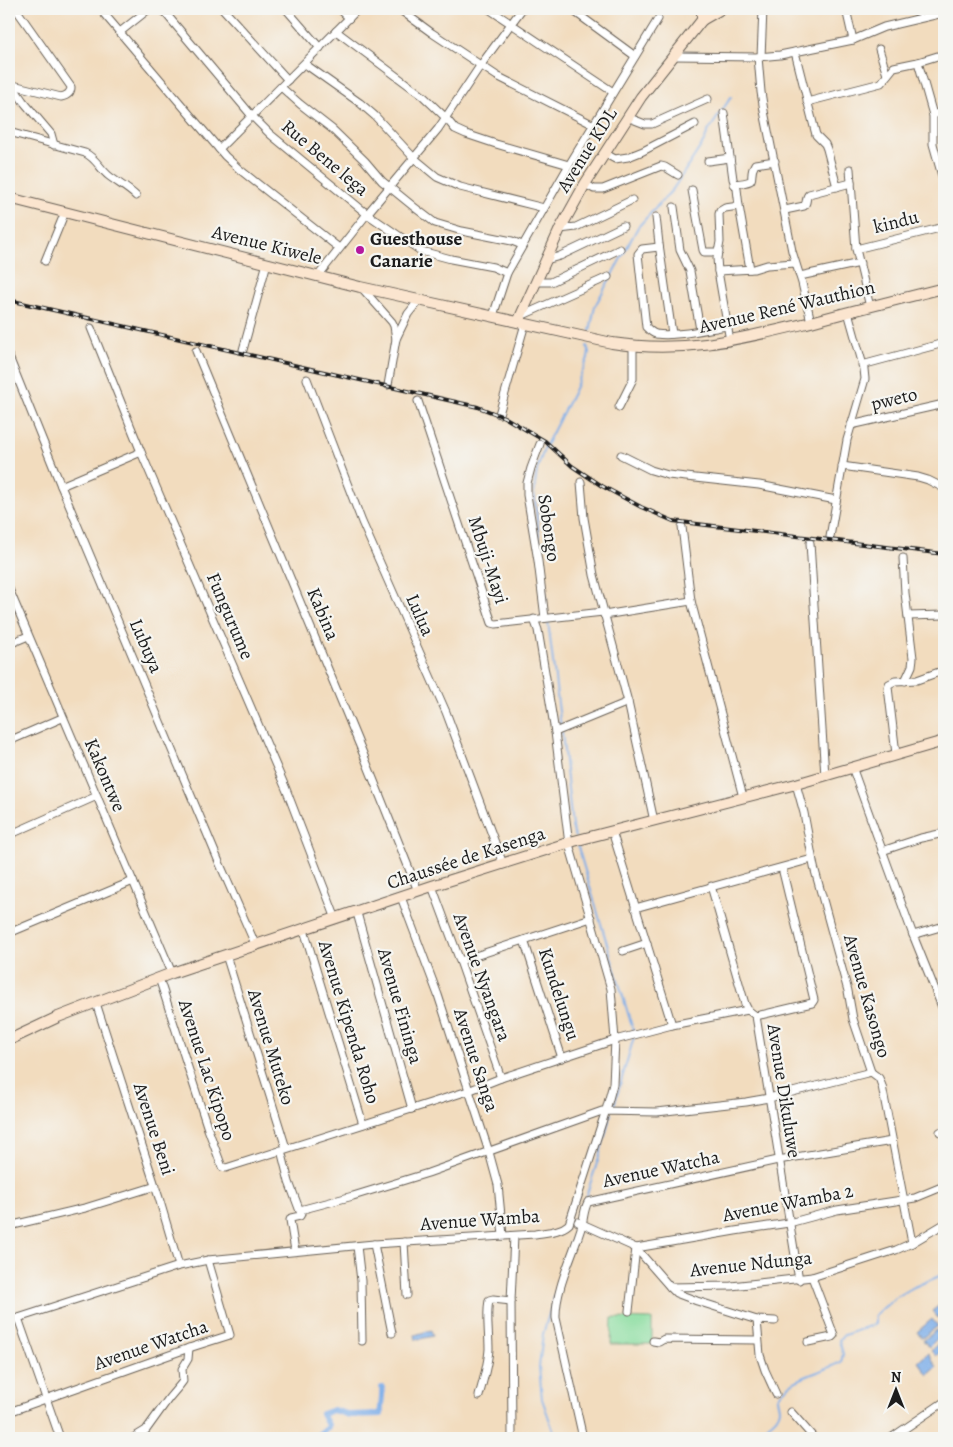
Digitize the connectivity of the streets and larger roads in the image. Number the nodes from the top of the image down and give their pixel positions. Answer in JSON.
{"nodes":[{"id":1,"x":16,"y":9,"type":"edge"},
{"id":2,"x":100,"y":9,"type":"edge"},
{"id":3,"x":149,"y":9,"type":"edge"},
{"id":4,"x":162,"y":9,"type":"edge"},
{"id":5,"x":223,"y":9,"type":"edge"},
{"id":6,"x":286,"y":9,"type":"edge"},
{"id":7,"x":340,"y":9,"type":"edge"},
{"id":8,"x":358,"y":9,"type":"edge"},
{"id":9,"x":398,"y":9,"type":"edge"},
{"id":10,"x":489,"y":9,"type":"edge"},
{"id":11,"x":522,"y":9,"type":"edge"},
{"id":12,"x":571,"y":9,"type":"edge"},
{"id":13,"x":702,"y":9,"type":"edge"},
{"id":14,"x":720,"y":9,"type":"edge"},
{"id":15,"x":762,"y":9,"type":"edge"},
{"id":16,"x":846,"y":9,"type":"edge"},
{"id":17,"x":940,"y":10,"type":"edge"},
{"id":18,"x":349,"y":18,"type":"junction"},
{"id":19,"x":658,"y":19,"type":"dead end"},
{"id":20,"x":702,"y":20,"type":"junction"},
{"id":21,"x":511,"y":24,"type":"junction"},
{"id":22,"x":336,"y":31,"type":"junction"},
{"id":23,"x":120,"y":32,"type":"junction"},
{"id":24,"x":853,"y":40,"type":"junction"},
{"id":25,"x":320,"y":48,"type":"junction"},
{"id":26,"x":879,"y":50,"type":"dead end"},
{"id":27,"x":795,"y":52,"type":"junction"},
{"id":28,"x":944,"y":54,"type":"edge"},
{"id":29,"x":635,"y":56,"type":"junction"},
{"id":30,"x":675,"y":56,"type":"junction"},
{"id":31,"x":760,"y":57,"type":"junction"},
{"id":32,"x":918,"y":62,"type":"junction"},
{"id":33,"x":305,"y":64,"type":"junction"},
{"id":34,"x":480,"y":66,"type":"junction"},
{"id":35,"x":887,"y":75,"type":"junction"},
{"id":36,"x":288,"y":80,"type":"junction"},
{"id":37,"x":10,"y":84,"type":"edge"},
{"id":38,"x":281,"y":87,"type":"junction"},
{"id":39,"x":613,"y":92,"type":"junction"},
{"id":40,"x":708,"y":99,"type":"dead end"},
{"id":41,"x":807,"y":102,"type":"junction"},
{"id":42,"x":944,"y":111,"type":"edge"},
{"id":43,"x":724,"y":113,"type":"dead end"},
{"id":44,"x":933,"y":115,"type":"junction"},
{"id":45,"x":252,"y":116,"type":"junction"},
{"id":46,"x":445,"y":117,"type":"junction"},
{"id":47,"x":627,"y":117,"type":"junction"},
{"id":48,"x":695,"y":124,"type":"dead end"},
{"id":49,"x":594,"y":125,"type":"junction"},
{"id":50,"x":9,"y":132,"type":"edge"},
{"id":51,"x":54,"y":145,"type":"junction"},
{"id":52,"x":219,"y":149,"type":"junction"},
{"id":53,"x":604,"y":153,"type":"junction"},
{"id":54,"x":414,"y":158,"type":"junction"},
{"id":55,"x":730,"y":158,"type":"junction"},
{"id":56,"x":708,"y":161,"type":"dead end"},
{"id":57,"x":775,"y":161,"type":"junction"},
{"id":58,"x":569,"y":165,"type":"junction"},
{"id":59,"x":850,"y":169,"type":"dead end"},
{"id":60,"x":678,"y":175,"type":"dead end"},
{"id":61,"x":851,"y":183,"type":"junction"},
{"id":62,"x":944,"y":183,"type":"edge"},
{"id":63,"x":585,"y":184,"type":"junction"},
{"id":64,"x":734,"y":184,"type":"junction"},
{"id":65,"x":390,"y":187,"type":"junction"},
{"id":66,"x":837,"y":187,"type":"junction"},
{"id":67,"x":692,"y":190,"type":"dead end"},
{"id":68,"x":136,"y":196,"type":"dead end"},
{"id":69,"x":9,"y":198,"type":"edge"},
{"id":70,"x":632,"y":200,"type":"dead end"},
{"id":71,"x":740,"y":206,"type":"junction"},
{"id":72,"x":674,"y":207,"type":"dead end"},
{"id":73,"x":544,"y":208,"type":"junction"},
{"id":74,"x":784,"y":210,"type":"junction"},
{"id":75,"x":65,"y":212,"type":"junction"},
{"id":76,"x":367,"y":214,"type":"junction"},
{"id":77,"x":656,"y":217,"type":"dead end"},
{"id":78,"x":623,"y":226,"type":"dead end"},
{"id":79,"x":944,"y":227,"type":"edge"},
{"id":80,"x":560,"y":229,"type":"junction"},
{"id":81,"x":522,"y":245,"type":"junction"},
{"id":82,"x":659,"y":247,"type":"junction"},
{"id":83,"x":339,"y":248,"type":"junction"},
{"id":84,"x":620,"y":249,"type":"dead end"},
{"id":85,"x":856,"y":249,"type":"junction"},
{"id":86,"x":719,"y":252,"type":"junction"},
{"id":87,"x":546,"y":260,"type":"junction"},
{"id":88,"x":45,"y":261,"type":"dead end"},
{"id":89,"x":267,"y":263,"type":"junction"},
{"id":90,"x":795,"y":263,"type":"junction"},
{"id":91,"x":860,"y":263,"type":"junction"},
{"id":92,"x":750,"y":269,"type":"junction"},
{"id":93,"x":718,"y":271,"type":"junction"},
{"id":94,"x":507,"y":273,"type":"junction"},
{"id":95,"x":318,"y":276,"type":"junction"},
{"id":96,"x":800,"y":276,"type":"junction"},
{"id":97,"x":608,"y":277,"type":"dead end"},
{"id":98,"x":536,"y":282,"type":"junction"},
{"id":99,"x":360,"y":286,"type":"junction"},
{"id":100,"x":944,"y":292,"type":"edge"},
{"id":101,"x":419,"y":300,"type":"junction"},
{"id":102,"x":870,"y":307,"type":"junction"},
{"id":103,"x":848,"y":312,"type":"junction"},
{"id":104,"x":493,"y":316,"type":"junction"},
{"id":105,"x":521,"y":321,"type":"junction"},
{"id":106,"x":811,"y":322,"type":"junction"},
{"id":107,"x":727,"y":326,"type":"junction"},
{"id":108,"x":90,"y":328,"type":"dead end"},
{"id":109,"x":700,"y":330,"type":"junction"},
{"id":110,"x":672,"y":334,"type":"junction"},
{"id":111,"x":396,"y":339,"type":"junction"},
{"id":112,"x":730,"y":341,"type":"junction"},
{"id":113,"x":944,"y":343,"type":"edge"},
{"id":114,"x":633,"y":346,"type":"junction"},
{"id":115,"x":243,"y":350,"type":"dead end"},
{"id":116,"x":196,"y":351,"type":"dead end"},
{"id":117,"x":9,"y":357,"type":"edge"},
{"id":118,"x":862,"y":365,"type":"junction"},
{"id":119,"x":307,"y":379,"type":"dead end"},
{"id":120,"x":388,"y":385,"type":"dead end"},
{"id":121,"x":418,"y":401,"type":"dead end"},
{"id":122,"x":944,"y":404,"type":"edge"},
{"id":123,"x":619,"y":407,"type":"dead end"},
{"id":124,"x":499,"y":414,"type":"dead end"},
{"id":125,"x":851,"y":425,"type":"junction"},
{"id":126,"x":540,"y":444,"type":"dead end"},
{"id":127,"x":141,"y":452,"type":"junction"},
{"id":128,"x":620,"y":455,"type":"dead end"},
{"id":129,"x":842,"y":466,"type":"junction"},
{"id":130,"x":582,"y":482,"type":"dead end"},
{"id":131,"x":60,"y":486,"type":"junction"},
{"id":132,"x":944,"y":488,"type":"edge"},
{"id":133,"x":836,"y":500,"type":"junction"},
{"id":134,"x":682,"y":526,"type":"dead end"},
{"id":135,"x":830,"y":537,"type":"dead end"},
{"id":136,"x":810,"y":543,"type":"dead end"},
{"id":137,"x":903,"y":558,"type":"dead end"},
{"id":138,"x":9,"y":589,"type":"edge"},
{"id":139,"x":691,"y":600,"type":"junction"},
{"id":140,"x":603,"y":614,"type":"junction"},
{"id":141,"x":908,"y":616,"type":"junction"},
{"id":142,"x":944,"y":616,"type":"edge"},
{"id":143,"x":545,"y":618,"type":"junction"},
{"id":144,"x":534,"y":620,"type":"junction"},
{"id":145,"x":28,"y":636,"type":"junction"},
{"id":146,"x":9,"y":644,"type":"edge"},
{"id":147,"x":939,"y":672,"type":"dead end"},
{"id":148,"x":905,"y":681,"type":"junction"},
{"id":149,"x":628,"y":702,"type":"junction"},
{"id":150,"x":62,"y":718,"type":"junction"},
{"id":151,"x":555,"y":732,"type":"junction"},
{"id":152,"x":9,"y":741,"type":"edge"},
{"id":153,"x":944,"y":741,"type":"edge"},
{"id":154,"x":896,"y":754,"type":"junction"},
{"id":155,"x":852,"y":767,"type":"junction"},
{"id":156,"x":825,"y":776,"type":"junction"},
{"id":157,"x":796,"y":784,"type":"junction"},
{"id":158,"x":97,"y":796,"type":"junction"},
{"id":159,"x":743,"y":797,"type":"junction"},
{"id":160,"x":654,"y":820,"type":"junction"},
{"id":161,"x":612,"y":831,"type":"junction"},
{"id":162,"x":944,"y":834,"type":"edge"},
{"id":163,"x":9,"y":836,"type":"edge"},
{"id":164,"x":574,"y":842,"type":"junction"},
{"id":165,"x":882,"y":851,"type":"junction"},
{"id":166,"x":812,"y":859,"type":"junction"},
{"id":167,"x":503,"y":864,"type":"junction"},
{"id":168,"x":782,"y":868,"type":"junction"},
{"id":169,"x":133,"y":881,"type":"junction"},
{"id":170,"x":432,"y":886,"type":"junction"},
{"id":171,"x":711,"y":886,"type":"junction"},
{"id":172,"x":418,"y":891,"type":"junction"},
{"id":173,"x":401,"y":898,"type":"junction"},
{"id":174,"x":635,"y":908,"type":"junction"},
{"id":175,"x":357,"y":913,"type":"junction"},
{"id":176,"x":591,"y":918,"type":"junction"},
{"id":177,"x":336,"y":919,"type":"junction"},
{"id":178,"x":944,"y":926,"type":"edge"},
{"id":179,"x":304,"y":930,"type":"junction"},
{"id":180,"x":9,"y":933,"type":"edge"},
{"id":181,"x":913,"y":935,"type":"junction"},
{"id":182,"x":524,"y":940,"type":"junction"},
{"id":183,"x":646,"y":943,"type":"junction"},
{"id":184,"x":256,"y":946,"type":"junction"},
{"id":185,"x":623,"y":951,"type":"dead end"},
{"id":186,"x":226,"y":955,"type":"junction"},
{"id":187,"x":460,"y":961,"type":"junction"},
{"id":188,"x":172,"y":974,"type":"junction"},
{"id":189,"x":159,"y":978,"type":"junction"},
{"id":190,"x":96,"y":1003,"type":"junction"},
{"id":191,"x":748,"y":1010,"type":"junction"},
{"id":192,"x":944,"y":1012,"type":"edge"},
{"id":193,"x":756,"y":1016,"type":"junction"},
{"id":194,"x":672,"y":1025,"type":"junction"},
{"id":195,"x":9,"y":1040,"type":"edge"},
{"id":196,"x":615,"y":1040,"type":"junction"},
{"id":197,"x":562,"y":1058,"type":"junction"},
{"id":198,"x":871,"y":1072,"type":"junction"},
{"id":199,"x":501,"y":1078,"type":"junction"},
{"id":200,"x":468,"y":1091,"type":"junction"},
{"id":201,"x":768,"y":1098,"type":"junction"},
{"id":202,"x":412,"y":1108,"type":"junction"},
{"id":203,"x":610,"y":1111,"type":"junction"},
{"id":204,"x":364,"y":1124,"type":"junction"},
{"id":205,"x":892,"y":1141,"type":"junction"},
{"id":206,"x":284,"y":1149,"type":"junction"},
{"id":207,"x":489,"y":1152,"type":"junction"},
{"id":208,"x":778,"y":1160,"type":"junction"},
{"id":209,"x":156,"y":1186,"type":"junction"},
{"id":210,"x":944,"y":1186,"type":"edge"},
{"id":211,"x":904,"y":1200,"type":"junction"},
{"id":212,"x":300,"y":1210,"type":"junction"},
{"id":213,"x":572,"y":1218,"type":"junction"},
{"id":214,"x":789,"y":1223,"type":"junction"},
{"id":215,"x":582,"y":1224,"type":"junction"},
{"id":216,"x":944,"y":1224,"type":"edge"},
{"id":217,"x":9,"y":1226,"type":"edge"},
{"id":218,"x":503,"y":1236,"type":"junction"},
{"id":219,"x":514,"y":1236,"type":"junction"},
{"id":220,"x":404,"y":1242,"type":"junction"},
{"id":221,"x":912,"y":1243,"type":"junction"},
{"id":222,"x":374,"y":1244,"type":"junction"},
{"id":223,"x":357,"y":1246,"type":"junction"},
{"id":224,"x":636,"y":1248,"type":"junction"},
{"id":225,"x":295,"y":1251,"type":"junction"},
{"id":226,"x":208,"y":1260,"type":"junction"},
{"id":227,"x":179,"y":1266,"type":"junction"},
{"id":228,"x":812,"y":1277,"type":"junction"},
{"id":229,"x":798,"y":1280,"type":"junction"},
{"id":230,"x":670,"y":1287,"type":"junction"},
{"id":231,"x":407,"y":1295,"type":"dead end"},
{"id":232,"x":511,"y":1301,"type":"junction"},
{"id":233,"x":629,"y":1311,"type":"dead end"},
{"id":234,"x":18,"y":1318,"type":"junction"},
{"id":235,"x":757,"y":1320,"type":"junction"},
{"id":236,"x":9,"y":1321,"type":"edge"},
{"id":237,"x":775,"y":1321,"type":"dead end"},
{"id":238,"x":392,"y":1333,"type":"dead end"},
{"id":239,"x":758,"y":1340,"type":"junction"},
{"id":240,"x":362,"y":1341,"type":"dead end"},
{"id":241,"x":653,"y":1341,"type":"dead end"},
{"id":242,"x":808,"y":1342,"type":"dead end"},
{"id":243,"x":189,"y":1348,"type":"junction"},
{"id":244,"x":776,"y":1394,"type":"dead end"},
{"id":245,"x":479,"y":1396,"type":"dead end"},
{"id":246,"x":46,"y":1398,"type":"junction"},
{"id":247,"x":944,"y":1402,"type":"edge"},
{"id":248,"x":9,"y":1412,"type":"edge"},
{"id":249,"x":791,"y":1412,"type":"dead end"},
{"id":250,"x":60,"y":1438,"type":"edge"},
{"id":251,"x":133,"y":1438,"type":"edge"},
{"id":252,"x":512,"y":1438,"type":"edge"},
{"id":253,"x":583,"y":1438,"type":"edge"},
{"id":254,"x":814,"y":1438,"type":"edge"},
{"id":255,"x":891,"y":1438,"type":"edge"}],
"edges":[{"from":1,"to":37,"type":"street"},
{"from":2,"to":23,"type":"street"},
{"from":3,"to":23,"type":"street"},
{"from":4,"to":45,"type":"street","name":"Rue Bene lega"},
{"from":5,"to":36,"type":"street"},
{"from":6,"to":25,"type":"street"},
{"from":7,"to":18,"type":"street"},
{"from":8,"to":18,"type":"street"},
{"from":9,"to":34,"type":"street"},
{"from":10,"to":21,"type":"street"},
{"from":11,"to":21,"type":"street"},
{"from":12,"to":29,"type":"street"},
{"from":13,"to":20,"type":"street"},
{"from":14,"to":20,"type":"street"},
{"from":15,"to":31,"type":"street"},
{"from":16,"to":24,"type":"street"},
{"from":17,"to":24,"type":"street"},
{"from":18,"to":22,"type":"street"},
{"from":19,"to":29,"type":"street"},
{"from":20,"to":30,"type":"street","name":"Avenue KDL"},
{"from":21,"to":34,"type":"street"},
{"from":21,"to":39,"type":"street"},
{"from":22,"to":25,"type":"street"},
{"from":22,"to":46,"type":"street"},
{"from":23,"to":52,"type":"street"},
{"from":24,"to":27,"type":"street"},
{"from":25,"to":33,"type":"street"},
{"from":26,"to":35,"type":"street"},
{"from":27,"to":31,"type":"street"},
{"from":27,"to":41,"type":"street"},
{"from":28,"to":32,"type":"street"},
{"from":29,"to":39,"type":"street"},
{"from":30,"to":31,"type":"street"},
{"from":30,"to":47,"type":"street","name":"Avenue KDL"},
{"from":31,"to":57,"type":"street"},
{"from":32,"to":35,"type":"street"},
{"from":32,"to":44,"type":"street"},
{"from":33,"to":36,"type":"street"},
{"from":33,"to":54,"type":"street"},
{"from":34,"to":46,"type":"street"},
{"from":34,"to":49,"type":"street"},
{"from":35,"to":41,"type":"street"},
{"from":36,"to":38,"type":"street"},
{"from":37,"to":51,"type":"street"},
{"from":38,"to":45,"type":"street"},
{"from":38,"to":65,"type":"street"},
{"from":39,"to":49,"type":"street"},
{"from":40,"to":47,"type":"street"},
{"from":41,"to":66,"type":"street"},
{"from":42,"to":44,"type":"street"},
{"from":43,"to":55,"type":"street"},
{"from":44,"to":62,"type":"street"},
{"from":45,"to":52,"type":"street"},
{"from":45,"to":76,"type":"street","name":"Rue Bene lega"},
{"from":46,"to":54,"type":"street"},
{"from":46,"to":58,"type":"street"},
{"from":47,"to":53,"type":"street","name":"Avenue KDL"},
{"from":48,"to":53,"type":"street"},
{"from":49,"to":58,"type":"street"},
{"from":50,"to":51,"type":"street"},
{"from":51,"to":68,"type":"street"},
{"from":52,"to":83,"type":"street"},
{"from":53,"to":63,"type":"street","name":"Avenue KDL"},
{"from":54,"to":65,"type":"street"},
{"from":54,"to":73,"type":"street"},
{"from":55,"to":56,"type":"street"},
{"from":55,"to":64,"type":"street"},
{"from":57,"to":64,"type":"street"},
{"from":57,"to":74,"type":"street"},
{"from":58,"to":73,"type":"street"},
{"from":59,"to":61,"type":"street","name":"kindu"},
{"from":60,"to":63,"type":"street"},
{"from":61,"to":66,"type":"street"},
{"from":61,"to":85,"type":"street","name":"kindu"},
{"from":63,"to":80,"type":"street","name":"Avenue KDL"},
{"from":64,"to":71,"type":"street"},
{"from":65,"to":76,"type":"street"},
{"from":65,"to":81,"type":"street"},
{"from":66,"to":74,"type":"street"},
{"from":67,"to":86,"type":"street"},
{"from":69,"to":75,"type":"street","name":"Avenue Kiwele"},
{"from":70,"to":80,"type":"street"},
{"from":71,"to":86,"type":"street"},
{"from":71,"to":92,"type":"street"},
{"from":72,"to":109,"type":"street"},
{"from":73,"to":81,"type":"street"},
{"from":74,"to":90,"type":"street"},
{"from":75,"to":88,"type":"street"},
{"from":75,"to":89,"type":"street","name":"Avenue Kiwele"},
{"from":76,"to":83,"type":"street"},
{"from":76,"to":94,"type":"street","name":"Rue Bene lega"},
{"from":77,"to":82,"type":"street"},
{"from":78,"to":87,"type":"street"},
{"from":79,"to":85,"type":"street","name":"kindu"},
{"from":80,"to":87,"type":"street","name":"Avenue KDL"},
{"from":81,"to":94,"type":"street"},
{"from":82,"to":110,"type":"street"},
{"from":82,"to":110,"type":"street"},
{"from":83,"to":95,"type":"street"},
{"from":84,"to":98,"type":"street"},
{"from":85,"to":91,"type":"street","name":"kindu"},
{"from":86,"to":93,"type":"street"},
{"from":87,"to":98,"type":"street","name":"Avenue KDL"},
{"from":89,"to":95,"type":"street","name":"Avenue Kiwele"},
{"from":89,"to":115,"type":"street"},
{"from":90,"to":92,"type":"street"},
{"from":90,"to":96,"type":"street"},
{"from":91,"to":96,"type":"street"},
{"from":91,"to":102,"type":"street","name":"kindu"},
{"from":92,"to":93,"type":"street"},
{"from":93,"to":107,"type":"street"},
{"from":94,"to":104,"type":"street"},
{"from":95,"to":99,"type":"street","name":"Avenue Kiwele"},
{"from":96,"to":106,"type":"street"},
{"from":97,"to":105,"type":"street"},
{"from":98,"to":105,"type":"street","name":"Avenue KDL"},
{"from":99,"to":101,"type":"street","name":"Avenue Kiwele"},
{"from":99,"to":111,"type":"street"},
{"from":100,"to":102,"type":"street","name":"Avenue René Wauthion"},
{"from":101,"to":104,"type":"street","name":"Avenue Kiwele"},
{"from":101,"to":111,"type":"street"},
{"from":102,"to":103,"type":"street","name":"Avenue René Wauthion"},
{"from":103,"to":106,"type":"street","name":"Avenue René Wauthion"},
{"from":103,"to":118,"type":"street"},
{"from":104,"to":105,"type":"street","name":"Avenue Kiwele"},
{"from":105,"to":114,"type":"street","name":"Avenue René Wauthion"},
{"from":105,"to":124,"type":"street"},
{"from":106,"to":112,"type":"street","name":"Avenue René Wauthion"},
{"from":107,"to":109,"type":"street"},
{"from":107,"to":112,"type":"street"},
{"from":108,"to":127,"type":"street","name":"Fungurume"},
{"from":109,"to":110,"type":"street"},
{"from":111,"to":120,"type":"street"},
{"from":112,"to":114,"type":"street","name":"Avenue René Wauthion"},
{"from":113,"to":118,"type":"street"},
{"from":114,"to":123,"type":"street"},
{"from":116,"to":172,"type":"street","name":"Kabina"},
{"from":117,"to":131,"type":"street","name":"Lubuya"},
{"from":118,"to":125,"type":"street"},
{"from":119,"to":167,"type":"street","name":"Lulua"},
{"from":121,"to":144,"type":"street","name":"Mbuji-Mayi"},
{"from":122,"to":125,"type":"street","name":"pweto"},
{"from":125,"to":129,"type":"street"},
{"from":126,"to":143,"type":"street","name":"Sobongo"},
{"from":127,"to":131,"type":"street"},
{"from":127,"to":177,"type":"street","name":"Fungurume"},
{"from":128,"to":133,"type":"street"},
{"from":129,"to":132,"type":"street"},
{"from":129,"to":133,"type":"street"},
{"from":130,"to":140,"type":"street"},
{"from":131,"to":184,"type":"street","name":"Lubuya"},
{"from":133,"to":135,"type":"street"},
{"from":134,"to":139,"type":"street"},
{"from":136,"to":156,"type":"street"},
{"from":137,"to":141,"type":"street"},
{"from":138,"to":145,"type":"street","name":"Kakontwe"},
{"from":139,"to":140,"type":"street","name":"Mbuji-Mayi"},
{"from":139,"to":159,"type":"street"},
{"from":140,"to":143,"type":"street","name":"Mbuji-Mayi"},
{"from":140,"to":149,"type":"street"},
{"from":141,"to":142,"type":"street"},
{"from":141,"to":148,"type":"street"},
{"from":143,"to":144,"type":"street","name":"Mbuji-Mayi"},
{"from":144,"to":151,"type":"street"},
{"from":145,"to":146,"type":"street"},
{"from":145,"to":150,"type":"street","name":"Kakontwe"},
{"from":147,"to":148,"type":"street"},
{"from":148,"to":154,"type":"street"},
{"from":149,"to":151,"type":"street"},
{"from":149,"to":160,"type":"street"},
{"from":150,"to":152,"type":"street"},
{"from":150,"to":158,"type":"street","name":"Kakontwe"},
{"from":151,"to":164,"type":"street"},
{"from":153,"to":154,"type":"street","name":"Chaussée de Kasenga"},
{"from":154,"to":155,"type":"street","name":"Chaussée de Kasenga"},
{"from":155,"to":156,"type":"street","name":"Chaussée de Kasenga"},
{"from":155,"to":165,"type":"street"},
{"from":156,"to":157,"type":"street","name":"Chaussée de Kasenga"},
{"from":157,"to":159,"type":"street","name":"Chaussée de Kasenga"},
{"from":157,"to":166,"type":"street","name":"Avenue Kasongo"},
{"from":158,"to":163,"type":"street"},
{"from":158,"to":169,"type":"street","name":"Kakontwe"},
{"from":159,"to":160,"type":"street","name":"Chaussée de Kasenga"},
{"from":160,"to":161,"type":"street","name":"Chaussée de Kasenga"},
{"from":161,"to":164,"type":"street","name":"Chaussée de Kasenga"},
{"from":161,"to":174,"type":"street"},
{"from":162,"to":165,"type":"street"},
{"from":164,"to":167,"type":"street","name":"Chaussée de Kasenga"},
{"from":164,"to":176,"type":"street"},
{"from":165,"to":181,"type":"street"},
{"from":166,"to":168,"type":"street"},
{"from":166,"to":198,"type":"street","name":"Avenue Kasongo"},
{"from":167,"to":170,"type":"street","name":"Chaussée de Kasenga"},
{"from":168,"to":171,"type":"street"},
{"from":168,"to":193,"type":"street"},
{"from":169,"to":180,"type":"street"},
{"from":169,"to":188,"type":"street","name":"Kakontwe"},
{"from":170,"to":172,"type":"street","name":"Chaussée de Kasenga"},
{"from":170,"to":187,"type":"street","name":"Avenue Nyangara"},
{"from":171,"to":174,"type":"street"},
{"from":171,"to":191,"type":"street","name":"Avenue Dikuluwe"},
{"from":172,"to":173,"type":"street","name":"Chaussée de Kasenga"},
{"from":173,"to":175,"type":"street","name":"Chaussée de Kasenga"},
{"from":173,"to":200,"type":"street","name":"Avenue Sanga"},
{"from":174,"to":183,"type":"street"},
{"from":175,"to":177,"type":"street","name":"Chaussée de Kasenga"},
{"from":175,"to":202,"type":"street","name":"Avenue Fininga"},
{"from":176,"to":182,"type":"street"},
{"from":176,"to":196,"type":"street"},
{"from":177,"to":179,"type":"street","name":"Chaussée de Kasenga"},
{"from":178,"to":181,"type":"street"},
{"from":179,"to":184,"type":"street","name":"Chaussée de Kasenga"},
{"from":179,"to":204,"type":"street","name":"Avenue Kipenda Roho"},
{"from":181,"to":192,"type":"street"},
{"from":182,"to":187,"type":"street"},
{"from":182,"to":197,"type":"street","name":"Kundelungu"},
{"from":183,"to":185,"type":"street"},
{"from":183,"to":194,"type":"street"},
{"from":184,"to":186,"type":"street","name":"Chaussée de Kasenga"},
{"from":186,"to":188,"type":"street","name":"Chaussée de Kasenga"},
{"from":186,"to":206,"type":"street","name":"Avenue Muteko"},
{"from":187,"to":199,"type":"street","name":"Avenue Nyangara"},
{"from":188,"to":189,"type":"street","name":"Chaussée de Kasenga"},
{"from":189,"to":190,"type":"street","name":"Chaussée de Kasenga"},
{"from":189,"to":206,"type":"street","name":"Avenue Lac Kipopo"},
{"from":190,"to":195,"type":"street","name":"Chaussée de Kasenga"},
{"from":190,"to":209,"type":"street","name":"Avenue Beni"},
{"from":191,"to":193,"type":"street","name":"Avenue Dikuluwe"},
{"from":191,"to":194,"type":"street"},
{"from":193,"to":201,"type":"street","name":"Avenue Dikuluwe"},
{"from":194,"to":196,"type":"street"},
{"from":196,"to":197,"type":"street"},
{"from":196,"to":203,"type":"street"},
{"from":197,"to":199,"type":"street"},
{"from":198,"to":201,"type":"street"},
{"from":198,"to":205,"type":"street","name":"Avenue Kasongo"},
{"from":199,"to":200,"type":"street"},
{"from":200,"to":202,"type":"street"},
{"from":200,"to":207,"type":"street","name":"Avenue Sanga"},
{"from":201,"to":203,"type":"street"},
{"from":201,"to":208,"type":"street","name":"Avenue Dikuluwe"},
{"from":202,"to":204,"type":"street"},
{"from":203,"to":207,"type":"street"},
{"from":203,"to":213,"type":"street"},
{"from":204,"to":206,"type":"street"},
{"from":205,"to":208,"type":"street","name":"Avenue Watcha"},
{"from":205,"to":211,"type":"street","name":"Avenue Kasongo"},
{"from":206,"to":212,"type":"street","name":"Avenue Muteko"},
{"from":207,"to":212,"type":"street"},
{"from":207,"to":218,"type":"street","name":"Avenue Sanga"},
{"from":208,"to":214,"type":"street","name":"Avenue Dikuluwe"},
{"from":208,"to":215,"type":"street","name":"Avenue Watcha"},
{"from":209,"to":217,"type":"street"},
{"from":209,"to":227,"type":"street","name":"Avenue Beni"},
{"from":210,"to":211,"type":"street","name":"Avenue Wamba 2"},
{"from":211,"to":214,"type":"street","name":"Avenue Wamba 2"},
{"from":211,"to":221,"type":"street","name":"Avenue Kasongo"},
{"from":212,"to":225,"type":"street"},
{"from":213,"to":215,"type":"street"},
{"from":213,"to":219,"type":"street","name":"Avenue Wamba"},
{"from":214,"to":224,"type":"street","name":"Avenue Wamba 2"},
{"from":214,"to":229,"type":"street","name":"Avenue Dikuluwe"},
{"from":215,"to":224,"type":"street"},
{"from":215,"to":253,"type":"street","name":"Avenue Watcha"},
{"from":216,"to":221,"type":"street","name":"Avenue Ndunga"},
{"from":218,"to":219,"type":"street","name":"Avenue Wamba"},
{"from":218,"to":220,"type":"street","name":"Avenue Wamba"},
{"from":219,"to":232,"type":"street"},
{"from":220,"to":222,"type":"street","name":"Avenue Wamba"},
{"from":220,"to":231,"type":"street"},
{"from":221,"to":228,"type":"street","name":"Avenue Ndunga"},
{"from":222,"to":223,"type":"street","name":"Avenue Wamba"},
{"from":222,"to":238,"type":"street"},
{"from":223,"to":225,"type":"street","name":"Avenue Wamba"},
{"from":223,"to":240,"type":"street"},
{"from":224,"to":230,"type":"street"},
{"from":224,"to":233,"type":"street"},
{"from":225,"to":226,"type":"street","name":"Avenue Wamba"},
{"from":226,"to":227,"type":"street","name":"Avenue Wamba"},
{"from":226,"to":243,"type":"street","name":"Avenue Watcha"},
{"from":227,"to":234,"type":"street","name":"Avenue Wamba"},
{"from":228,"to":229,"type":"street","name":"Avenue Ndunga"},
{"from":228,"to":242,"type":"street"},
{"from":229,"to":230,"type":"street","name":"Avenue Ndunga"},
{"from":230,"to":235,"type":"street"},
{"from":232,"to":245,"type":"street"},
{"from":232,"to":252,"type":"street"},
{"from":234,"to":236,"type":"street","name":"Avenue Wamba"},
{"from":234,"to":246,"type":"street"},
{"from":235,"to":237,"type":"street"},
{"from":235,"to":239,"type":"street"},
{"from":239,"to":241,"type":"street"},
{"from":239,"to":244,"type":"street"},
{"from":243,"to":246,"type":"street","name":"Avenue Watcha"},
{"from":243,"to":251,"type":"street"},
{"from":246,"to":248,"type":"street","name":"Avenue Watcha"},
{"from":246,"to":250,"type":"street"},
{"from":247,"to":255,"type":"street"},
{"from":249,"to":254,"type":"street"}]}
